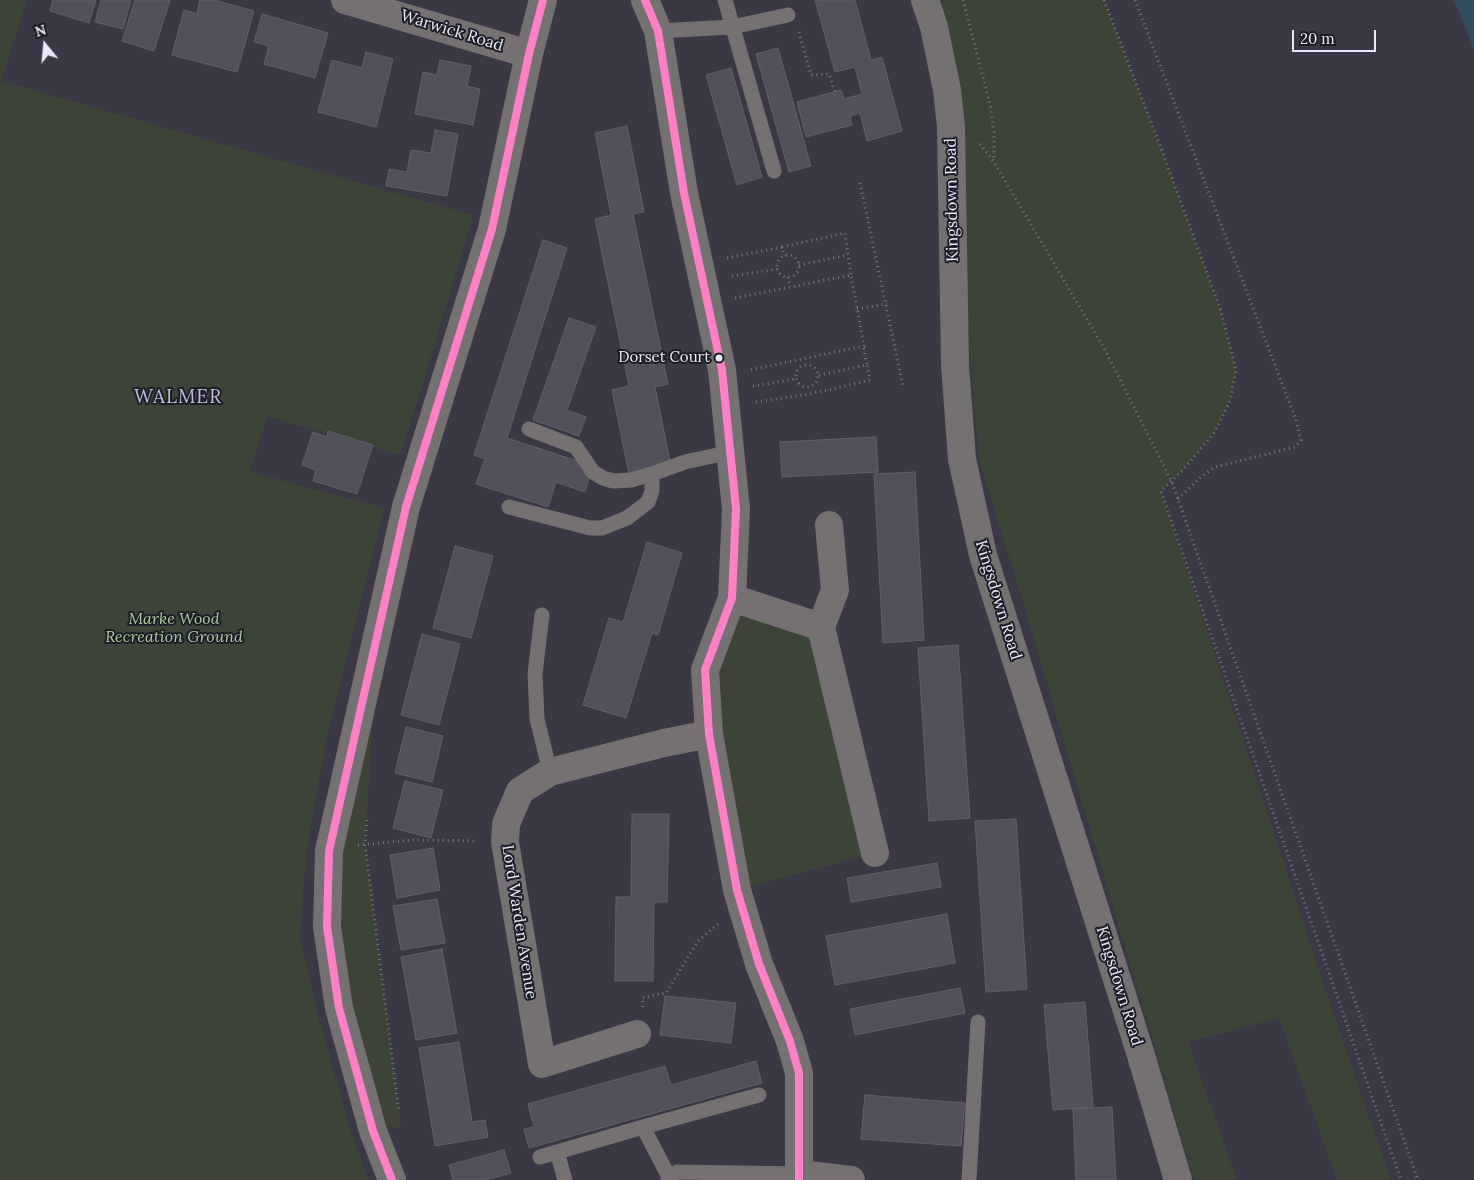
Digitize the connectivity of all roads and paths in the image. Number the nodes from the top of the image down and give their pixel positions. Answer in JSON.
{"nodes":[{"id":1,"x":346,"y":0,"type":"edge"},
{"id":2,"x":543,"y":0,"type":"edge"},
{"id":3,"x":645,"y":0,"type":"edge"},
{"id":4,"x":725,"y":0,"type":"edge"},
{"id":5,"x":926,"y":0,"type":"edge"},
{"id":6,"x":963,"y":0,"type":"edge"},
{"id":7,"x":1104,"y":0,"type":"edge"},
{"id":8,"x":1135,"y":0,"type":"edge"},
{"id":9,"x":788,"y":15,"type":"dead end"},
{"id":10,"x":732,"y":27,"type":"junction"},
{"id":11,"x":799,"y":31,"type":"dead end"},
{"id":12,"x":658,"y":32,"type":"junction"},
{"id":13,"x":529,"y":54,"type":"junction"},
{"id":14,"x":835,"y":92,"type":"dead end"},
{"id":15,"x":774,"y":171,"type":"dead end"},
{"id":16,"x":860,"y":183,"type":"dead end"},
{"id":17,"x":782,"y":247,"type":"junction"},
{"id":18,"x":848,"y":255,"type":"junction"},
{"id":19,"x":784,"y":256,"type":"junction"},
{"id":20,"x":727,"y":258,"type":"dead end"},
{"id":21,"x":799,"y":265,"type":"junction"},
{"id":22,"x":777,"y":269,"type":"junction"},
{"id":23,"x":732,"y":276,"type":"dead end"},
{"id":24,"x":851,"y":276,"type":"junction"},
{"id":25,"x":788,"y":277,"type":"junction"},
{"id":26,"x":790,"y":287,"type":"junction"},
{"id":27,"x":708,"y":303,"type":"junction"},
{"id":28,"x":887,"y":304,"type":"junction"},
{"id":29,"x":857,"y":309,"type":"junction"},
{"id":30,"x":863,"y":346,"type":"junction"},
{"id":31,"x":804,"y":359,"type":"junction"},
{"id":32,"x":805,"y":365,"type":"junction"},
{"id":33,"x":867,"y":365,"type":"junction"},
{"id":34,"x":819,"y":375,"type":"junction"},
{"id":35,"x":722,"y":376,"type":"junction"},
{"id":36,"x":796,"y":379,"type":"junction"},
{"id":37,"x":753,"y":386,"type":"dead end"},
{"id":38,"x":903,"y":386,"type":"dead end"},
{"id":39,"x":810,"y":387,"type":"junction"},
{"id":40,"x":810,"y":394,"type":"junction"},
{"id":41,"x":756,"y":402,"type":"dead end"},
{"id":42,"x":528,"y":429,"type":"dead end"},
{"id":43,"x":730,"y":450,"type":"junction"},
{"id":44,"x":652,"y":474,"type":"junction"},
{"id":45,"x":1172,"y":482,"type":"junction"},
{"id":46,"x":1178,"y":499,"type":"junction"},
{"id":47,"x":509,"y":506,"type":"dead end"},
{"id":48,"x":829,"y":525,"type":"dead end"},
{"id":49,"x":732,"y":598,"type":"junction"},
{"id":50,"x":542,"y":615,"type":"dead end"},
{"id":51,"x":821,"y":627,"type":"junction"},
{"id":52,"x":709,"y":734,"type":"junction"},
{"id":53,"x":550,"y":772,"type":"junction"},
{"id":54,"x":367,"y":816,"type":"dead end"},
{"id":55,"x":505,"y":842,"type":"junction"},
{"id":56,"x":365,"y":844,"type":"junction"},
{"id":57,"x":329,"y":851,"type":"junction"},
{"id":58,"x":875,"y":853,"type":"dead end"},
{"id":59,"x":749,"y":929,"type":"junction"},
{"id":60,"x":978,"y":1022,"type":"dead end"},
{"id":61,"x":636,"y":1034,"type":"joint"},
{"id":62,"x":759,"y":1095,"type":"dead end"},
{"id":63,"x":643,"y":1127,"type":"junction"},
{"id":64,"x":373,"y":1131,"type":"junction"},
{"id":65,"x":557,"y":1152,"type":"junction"},
{"id":66,"x":540,"y":1157,"type":"dead end"},
{"id":67,"x":800,"y":1177,"type":"edge"},
{"id":68,"x":669,"y":1179,"type":"edge"},
{"id":69,"x":392,"y":1180,"type":"edge"},
{"id":70,"x":565,"y":1180,"type":"edge"},
{"id":71,"x":851,"y":1180,"type":"edge"},
{"id":72,"x":969,"y":1180,"type":"edge"},
{"id":73,"x":1178,"y":1180,"type":"edge"},
{"id":74,"x":1401,"y":1180,"type":"edge"},
{"id":75,"x":1418,"y":1180,"type":"edge"}],
"edges":[{"from":1,"to":13,"type":"street","name":"Warwick Road"},
{"from":2,"to":13,"type":"street"},
{"from":3,"to":12,"type":"street"},
{"from":4,"to":10,"type":"lane"},
{"from":5,"to":73,"type":"street","name":"Kingsdown Road"},
{"from":6,"to":45,"type":"path"},
{"from":7,"to":45,"type":"path"},
{"from":8,"to":46,"type":"path"},
{"from":9,"to":10,"type":"lane"},
{"from":10,"to":12,"type":"lane"},
{"from":10,"to":15,"type":"lane"},
{"from":11,"to":14,"type":"path"},
{"from":12,"to":27,"type":"street"},
{"from":13,"to":57,"type":"street"},
{"from":16,"to":28,"type":"path"},
{"from":17,"to":18,"type":"path"},
{"from":17,"to":19,"type":"path"},
{"from":17,"to":20,"type":"path"},
{"from":18,"to":21,"type":"path"},
{"from":18,"to":24,"type":"path"},
{"from":19,"to":21,"type":"path"},
{"from":19,"to":22,"type":"path"},
{"from":21,"to":25,"type":"path"},
{"from":22,"to":23,"type":"path"},
{"from":22,"to":25,"type":"path"},
{"from":24,"to":26,"type":"path"},
{"from":24,"to":29,"type":"path"},
{"from":25,"to":26,"type":"path"},
{"from":26,"to":27,"type":"path"},
{"from":27,"to":35,"type":"street"},
{"from":28,"to":29,"type":"path"},
{"from":28,"to":38,"type":"path"},
{"from":29,"to":30,"type":"path"},
{"from":30,"to":31,"type":"path"},
{"from":30,"to":33,"type":"path"},
{"from":31,"to":32,"type":"path"},
{"from":31,"to":35,"type":"path"},
{"from":32,"to":34,"type":"path"},
{"from":32,"to":36,"type":"path"},
{"from":33,"to":34,"type":"path"},
{"from":33,"to":40,"type":"path"},
{"from":34,"to":39,"type":"path"},
{"from":35,"to":43,"type":"street"},
{"from":36,"to":37,"type":"path"},
{"from":36,"to":39,"type":"path"},
{"from":39,"to":40,"type":"path"},
{"from":40,"to":41,"type":"path"},
{"from":42,"to":44,"type":"lane"},
{"from":43,"to":44,"type":"lane"},
{"from":43,"to":49,"type":"street"},
{"from":44,"to":47,"type":"lane"},
{"from":45,"to":46,"type":"path"},
{"from":45,"to":74,"type":"path"},
{"from":46,"to":75,"type":"path"},
{"from":48,"to":51,"type":"street"},
{"from":49,"to":51,"type":"street"},
{"from":49,"to":52,"type":"street"},
{"from":50,"to":53,"type":"lane"},
{"from":51,"to":58,"type":"street"},
{"from":52,"to":53,"type":"street","name":"Lord Warden Avenue"},
{"from":52,"to":59,"type":"street"},
{"from":53,"to":55,"type":"street","name":"Lord Warden Avenue"},
{"from":54,"to":56,"type":"path"},
{"from":55,"to":56,"type":"path"},
{"from":55,"to":61,"type":"street","name":"Lord Warden Avenue"},
{"from":56,"to":57,"type":"path"},
{"from":56,"to":64,"type":"path"},
{"from":57,"to":64,"type":"street"},
{"from":59,"to":61,"type":"path"},
{"from":59,"to":67,"type":"street"},
{"from":60,"to":72,"type":"lane"},
{"from":62,"to":63,"type":"lane"},
{"from":63,"to":65,"type":"lane"},
{"from":63,"to":68,"type":"lane"},
{"from":64,"to":69,"type":"street"},
{"from":65,"to":66,"type":"lane"},
{"from":65,"to":70,"type":"lane"},
{"from":67,"to":68,"type":"lane"},
{"from":67,"to":71,"type":"street"}]}
